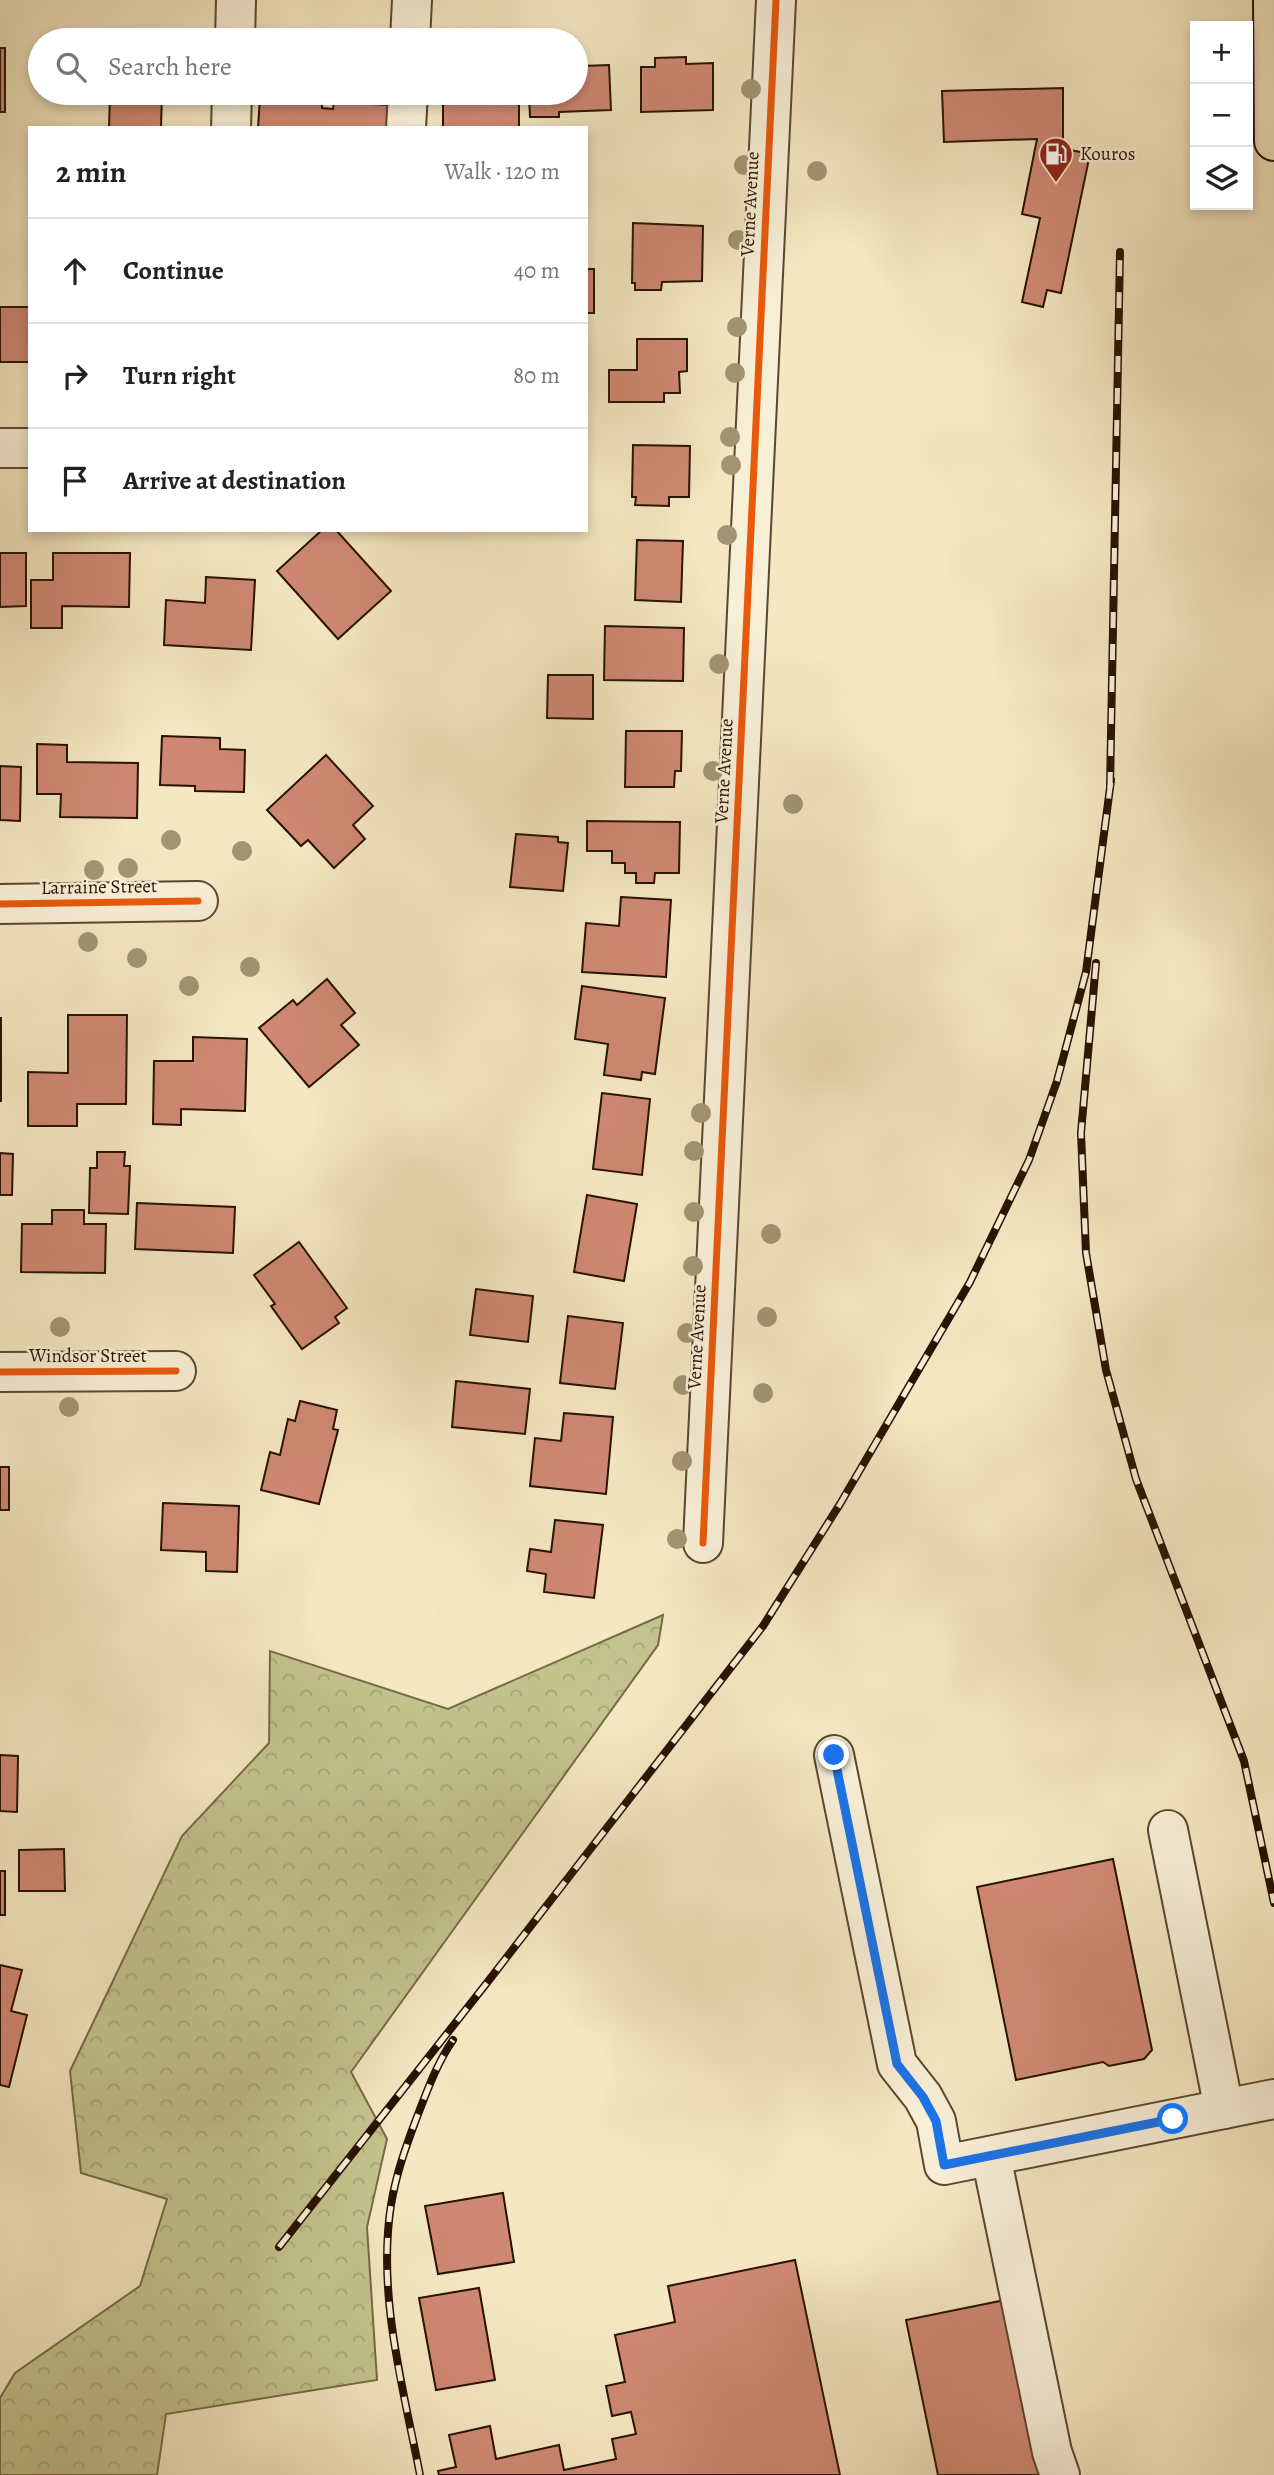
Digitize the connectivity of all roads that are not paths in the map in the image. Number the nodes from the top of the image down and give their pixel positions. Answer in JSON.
{"nodes":[{"id":1,"x":236,"y":0,"type":"edge"},
{"id":2,"x":412,"y":0,"type":"edge"},
{"id":3,"x":776,"y":0,"type":"edge"},
{"id":4,"x":1273,"y":0,"type":"edge"},
{"id":5,"x":235,"y":28,"type":"edge"},
{"id":6,"x":411,"y":28,"type":"edge"},
{"id":7,"x":232,"y":105,"type":"edge"},
{"id":8,"x":407,"y":105,"type":"edge"},
{"id":9,"x":231,"y":126,"type":"edge"},
{"id":10,"x":406,"y":126,"type":"edge"},
{"id":11,"x":1274,"y":141,"type":"edge"},
{"id":12,"x":0,"y":448,"type":"edge"},
{"id":13,"x":28,"y":448,"type":"edge"},
{"id":14,"x":198,"y":901,"type":"dead end"},
{"id":15,"x":0,"y":904,"type":"edge"},
{"id":16,"x":176,"y":1371,"type":"dead end"},
{"id":17,"x":0,"y":1372,"type":"edge"},
{"id":18,"x":703,"y":1543,"type":"dead end"},
{"id":19,"x":834,"y":1755,"type":"dead end"},
{"id":20,"x":1168,"y":1830,"type":"dead end"},
{"id":21,"x":1274,"y":2099,"type":"edge"},
{"id":22,"x":1224,"y":2109,"type":"junction"},
{"id":23,"x":990,"y":2156,"type":"junction"},
{"id":24,"x":1060,"y":2475,"type":"edge"}],
"edges":[{"from":1,"to":5,"type":"street"},
{"from":2,"to":6,"type":"street"},
{"from":3,"to":18,"type":"street","name":"Verne Avenue"},
{"from":4,"to":11,"type":"main road"},
{"from":7,"to":9,"type":"street"},
{"from":8,"to":10,"type":"street"},
{"from":12,"to":13,"type":"street"},
{"from":14,"to":15,"type":"street","name":"Larraine Street"},
{"from":16,"to":17,"type":"street","name":"Windsor Street"},
{"from":19,"to":23,"type":"street"},
{"from":20,"to":22,"type":"street"},
{"from":21,"to":22,"type":"street"},
{"from":22,"to":23,"type":"street"},
{"from":23,"to":24,"type":"street"}]}
